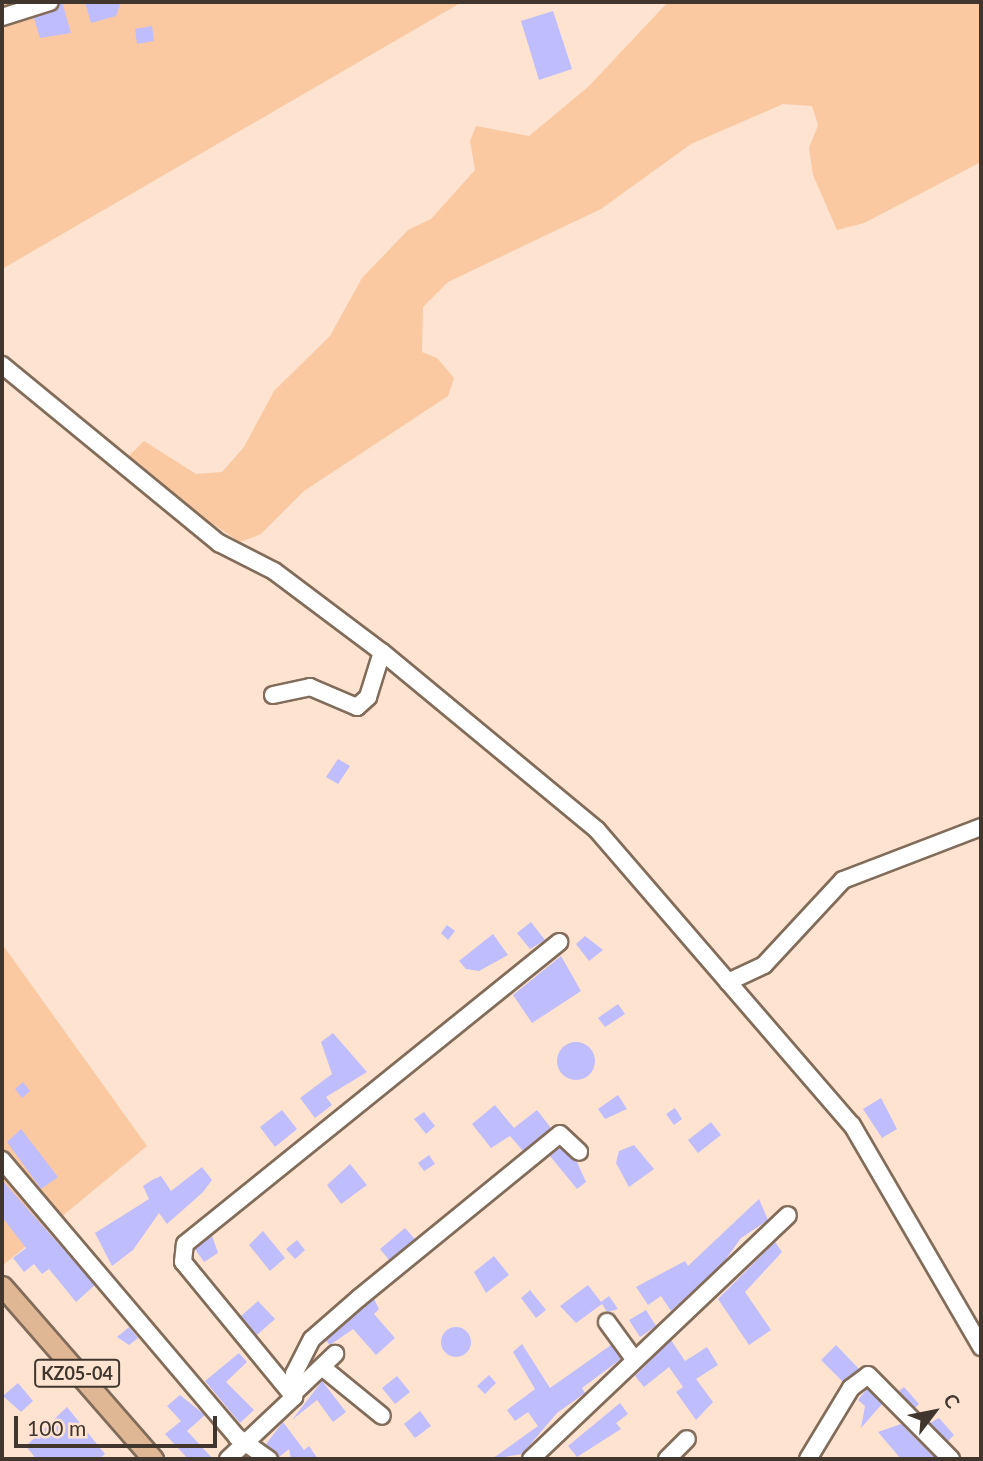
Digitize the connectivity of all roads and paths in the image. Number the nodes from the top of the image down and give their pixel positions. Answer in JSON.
{"nodes":[{"id":1,"x":50,"y":2,"type":"edge"},
{"id":2,"x":2,"y":17,"type":"edge"},
{"id":3,"x":2,"y":365,"type":"edge"},
{"id":4,"x":382,"y":652,"type":"junction"},
{"id":5,"x":272,"y":695,"type":"dead end"},
{"id":6,"x":981,"y":827,"type":"edge"},
{"id":7,"x":559,"y":942,"type":"dead end"},
{"id":8,"x":728,"y":982,"type":"junction"},
{"id":9,"x":579,"y":1152,"type":"dead end"},
{"id":10,"x":2,"y":1160,"type":"edge"},
{"id":11,"x":788,"y":1215,"type":"dead end"},
{"id":12,"x":2,"y":1286,"type":"edge"},
{"id":13,"x":607,"y":1322,"type":"dead end"},
{"id":14,"x":981,"y":1347,"type":"edge"},
{"id":15,"x":335,"y":1353,"type":"dead end"},
{"id":16,"x":634,"y":1359,"type":"junction"},
{"id":17,"x":322,"y":1367,"type":"junction"},
{"id":18,"x":294,"y":1395,"type":"junction"},
{"id":19,"x":382,"y":1416,"type":"dead end"},
{"id":20,"x":687,"y":1439,"type":"dead end"},
{"id":21,"x":248,"y":1443,"type":"junction"},
{"id":22,"x":153,"y":1459,"type":"edge"},
{"id":23,"x":228,"y":1459,"type":"edge"},
{"id":24,"x":269,"y":1459,"type":"edge"},
{"id":25,"x":530,"y":1459,"type":"edge"},
{"id":26,"x":667,"y":1459,"type":"edge"},
{"id":27,"x":808,"y":1459,"type":"edge"},
{"id":28,"x":951,"y":1459,"type":"edge"}],
"edges":[{"from":1,"to":2,"type":"street"},
{"from":3,"to":4,"type":"street"},
{"from":4,"to":5,"type":"street"},
{"from":4,"to":8,"type":"street"},
{"from":6,"to":8,"type":"street"},
{"from":7,"to":18,"type":"street"},
{"from":8,"to":14,"type":"street"},
{"from":9,"to":18,"type":"street"},
{"from":10,"to":21,"type":"street"},
{"from":11,"to":16,"type":"street"},
{"from":12,"to":22,"type":"main road","number":"KZ05-04"},
{"from":13,"to":16,"type":"street"},
{"from":15,"to":17,"type":"street"},
{"from":16,"to":25,"type":"street"},
{"from":17,"to":18,"type":"street"},
{"from":17,"to":19,"type":"street"},
{"from":18,"to":21,"type":"street"},
{"from":20,"to":26,"type":"street"},
{"from":21,"to":23,"type":"street"},
{"from":21,"to":24,"type":"street"},
{"from":27,"to":28,"type":"street"}]}
